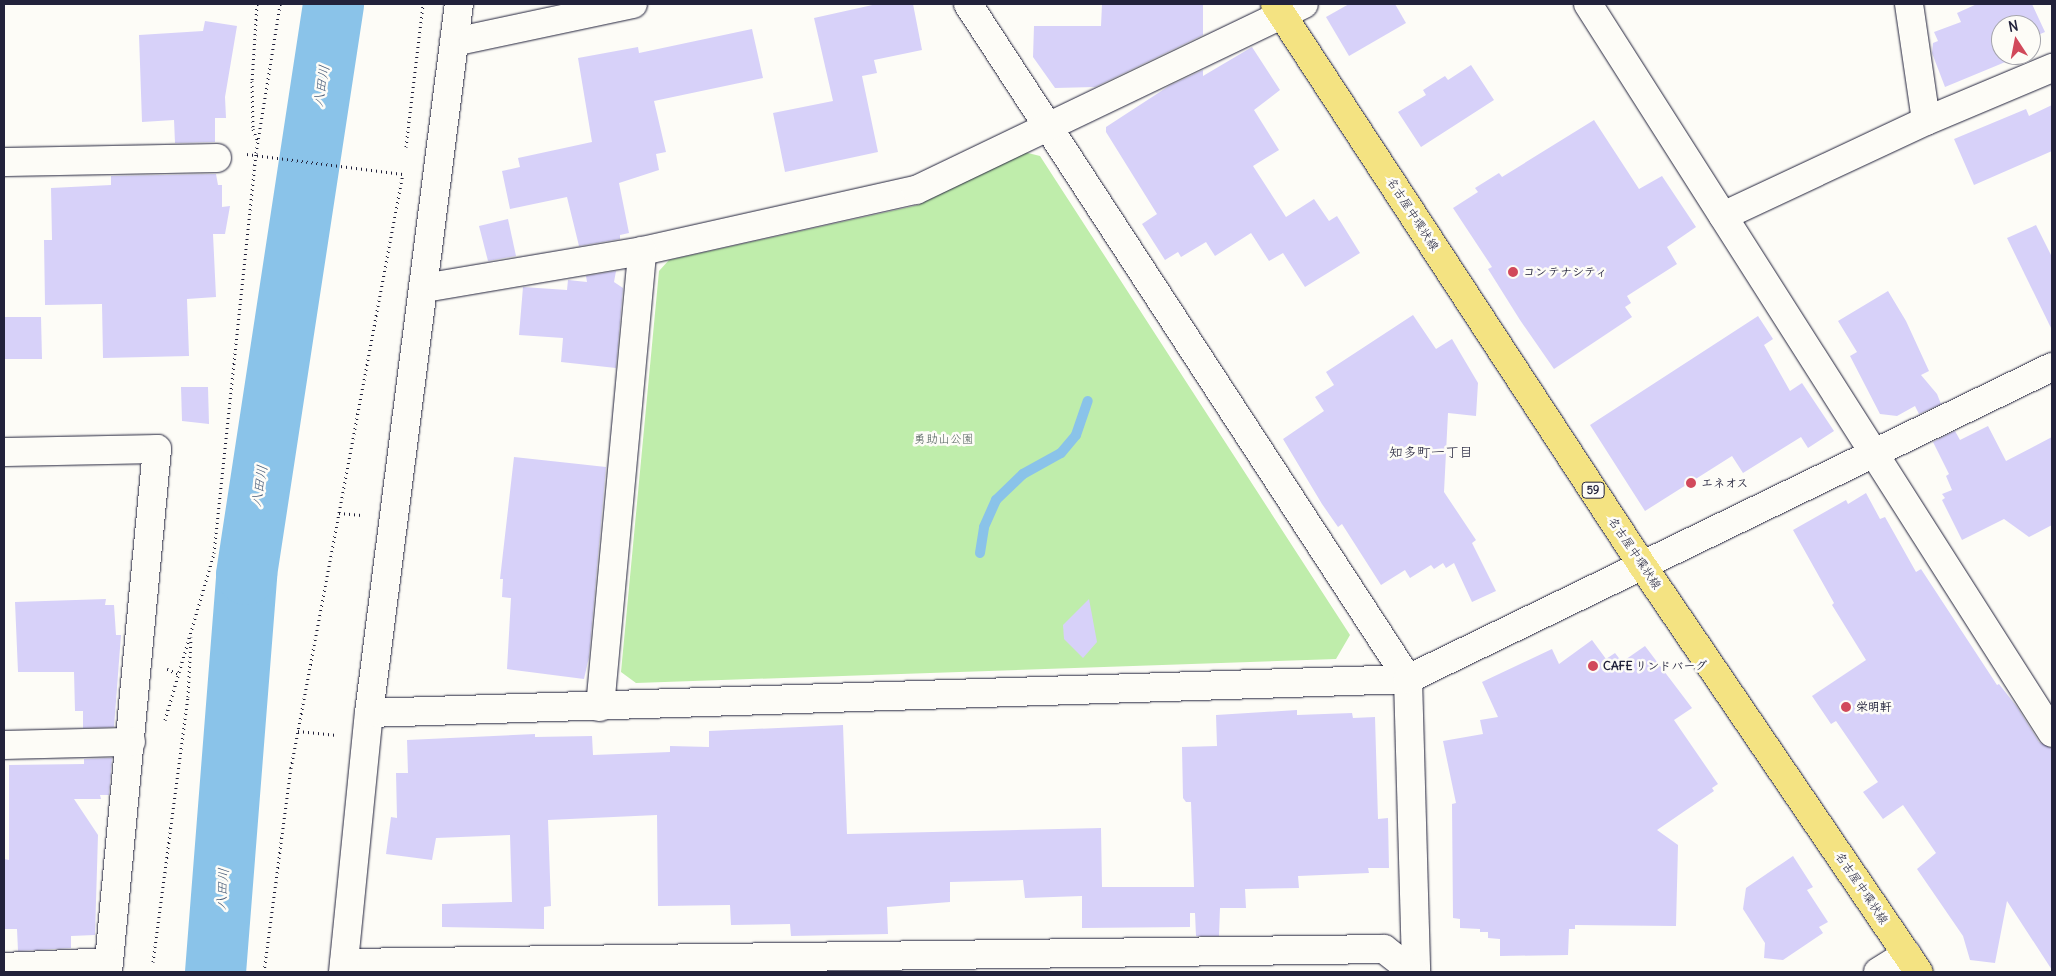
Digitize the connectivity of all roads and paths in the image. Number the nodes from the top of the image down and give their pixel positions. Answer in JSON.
{"nodes":[{"id":1,"x":257,"y":4,"type":"edge"},
{"id":2,"x":280,"y":4,"type":"edge"},
{"id":3,"x":423,"y":4,"type":"edge"},
{"id":4,"x":459,"y":4,"type":"edge"},
{"id":5,"x":633,"y":4,"type":"edge"},
{"id":6,"x":968,"y":4,"type":"edge"},
{"id":7,"x":1588,"y":4,"type":"edge"},
{"id":8,"x":1909,"y":4,"type":"edge"},
{"id":9,"x":1287,"y":7,"type":"edge"},
{"id":10,"x":454,"y":42,"type":"junction"},
{"id":11,"x":2052,"y":68,"type":"edge"},
{"id":12,"x":1926,"y":122,"type":"junction"},
{"id":13,"x":1049,"y":127,"type":"junction"},
{"id":14,"x":258,"y":142,"type":"junction"},
{"id":15,"x":406,"y":152,"type":"dead end"},
{"id":16,"x":256,"y":153,"type":"junction"},
{"id":17,"x":217,"y":158,"type":"dead end"},
{"id":18,"x":4,"y":162,"type":"edge"},
{"id":19,"x":404,"y":162,"type":"dead end"},
{"id":20,"x":391,"y":170,"type":"dead end"},
{"id":21,"x":1723,"y":216,"type":"junction"},
{"id":22,"x":642,"y":251,"type":"junction"},
{"id":23,"x":424,"y":288,"type":"junction"},
{"id":24,"x":2052,"y":367,"type":"edge"},
{"id":25,"x":4,"y":452,"type":"edge"},
{"id":26,"x":1877,"y":454,"type":"junction"},
{"id":27,"x":1642,"y":565,"type":"junction"},
{"id":28,"x":191,"y":631,"type":"junction"},
{"id":29,"x":1408,"y":678,"type":"junction"},
{"id":30,"x":600,"y":708,"type":"junction"},
{"id":31,"x":369,"y":713,"type":"junction"},
{"id":32,"x":163,"y":727,"type":"dead end"},
{"id":33,"x":2052,"y":733,"type":"edge"},
{"id":34,"x":131,"y":742,"type":"junction"},
{"id":35,"x":4,"y":745,"type":"edge"},
{"id":36,"x":153,"y":962,"type":"dead end"},
{"id":37,"x":1913,"y":963,"type":"edge"},
{"id":38,"x":4,"y":967,"type":"edge"},
{"id":39,"x":108,"y":967,"type":"edge"},
{"id":40,"x":343,"y":968,"type":"edge"},
{"id":41,"x":264,"y":972,"type":"edge"},
{"id":42,"x":1415,"y":972,"type":"edge"},
{"id":43,"x":1878,"y":972,"type":"edge"}],
"edges":[{"from":1,"to":14,"type":"path"},
{"from":2,"to":14,"type":"path"},
{"from":3,"to":15,"type":"path"},
{"from":4,"to":10,"type":"street"},
{"from":5,"to":10,"type":"street"},
{"from":6,"to":13,"type":"street"},
{"from":7,"to":21,"type":"street"},
{"from":8,"to":12,"type":"street"},
{"from":9,"to":13,"type":"street"},
{"from":9,"to":27,"type":"main road","name":"名古屋中環状線","number":"59"},
{"from":10,"to":23,"type":"street"},
{"from":11,"to":12,"type":"street"},
{"from":12,"to":21,"type":"street"},
{"from":13,"to":22,"type":"street"},
{"from":13,"to":29,"type":"street"},
{"from":14,"to":16,"type":"path"},
{"from":16,"to":20,"type":"path"},
{"from":16,"to":28,"type":"path"},
{"from":17,"to":18,"type":"street"},
{"from":19,"to":41,"type":"path"},
{"from":21,"to":26,"type":"street"},
{"from":22,"to":23,"type":"street"},
{"from":22,"to":30,"type":"street"},
{"from":23,"to":31,"type":"street"},
{"from":24,"to":26,"type":"street"},
{"from":25,"to":34,"type":"street"},
{"from":26,"to":27,"type":"street"},
{"from":26,"to":33,"type":"street"},
{"from":27,"to":29,"type":"street"},
{"from":27,"to":37,"type":"main road","name":"名古屋中環状線","number":"59"},
{"from":28,"to":32,"type":"path"},
{"from":28,"to":36,"type":"path"},
{"from":29,"to":30,"type":"street"},
{"from":29,"to":42,"type":"street"},
{"from":30,"to":31,"type":"street"},
{"from":31,"to":40,"type":"street"},
{"from":34,"to":35,"type":"street"},
{"from":34,"to":39,"type":"street"},
{"from":37,"to":43,"type":"street"},
{"from":38,"to":39,"type":"street"},
{"from":40,"to":42,"type":"street"}]}
